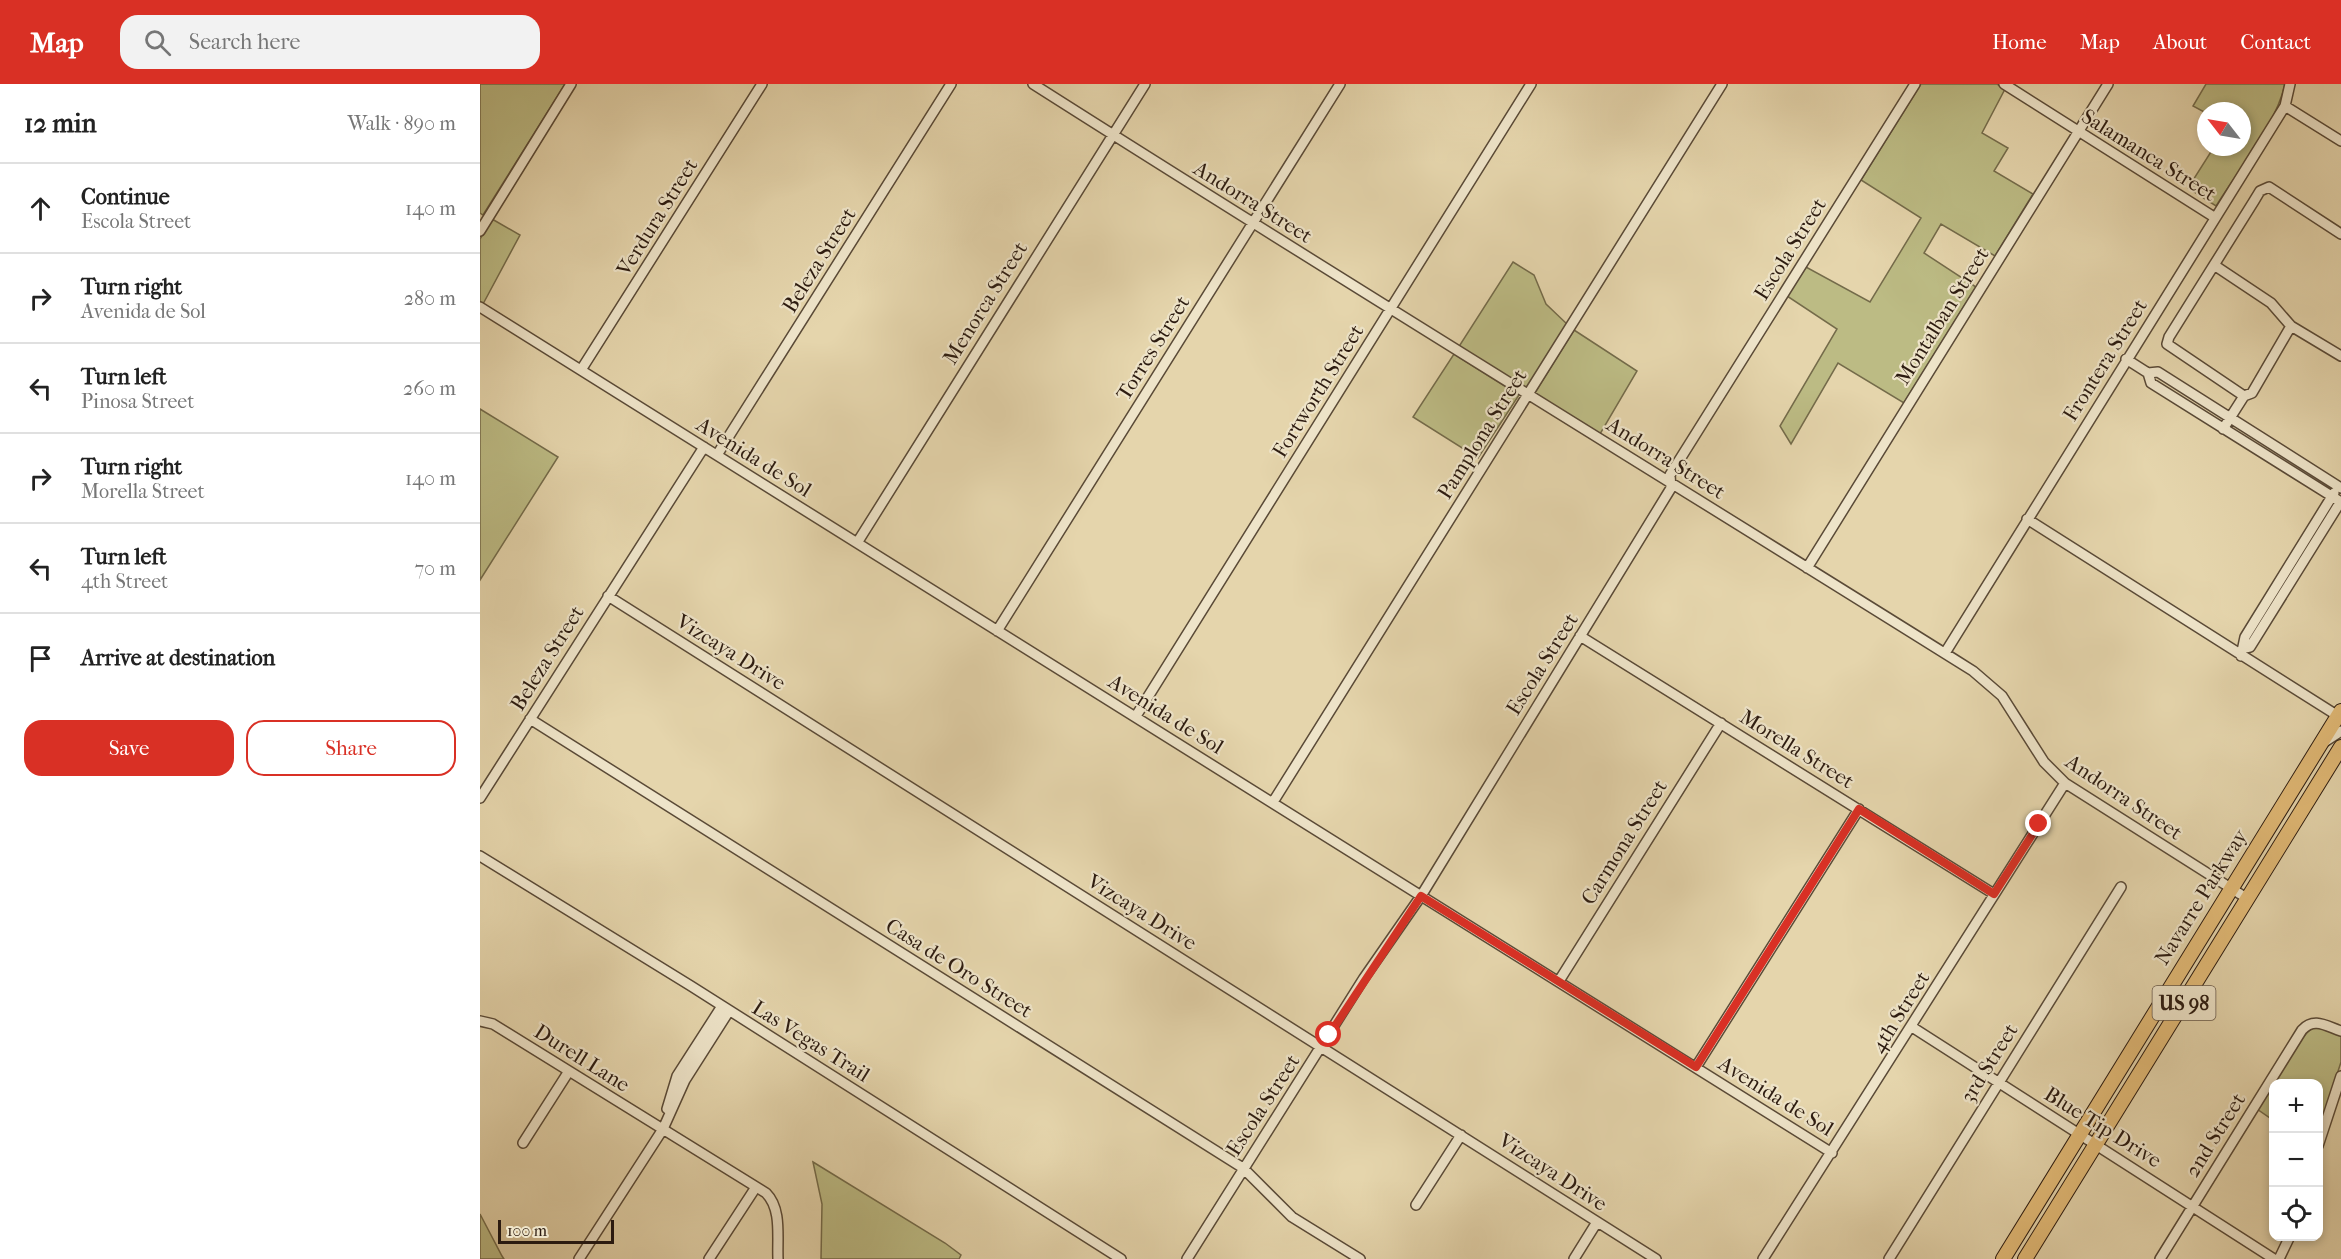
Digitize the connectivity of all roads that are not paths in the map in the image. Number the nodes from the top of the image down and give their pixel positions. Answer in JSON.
{"nodes":[{"id":1,"x":571,"y":84,"type":"edge"},
{"id":2,"x":762,"y":84,"type":"edge"},
{"id":3,"x":951,"y":84,"type":"edge"},
{"id":4,"x":1033,"y":84,"type":"edge"},
{"id":5,"x":1145,"y":84,"type":"edge"},
{"id":6,"x":1340,"y":84,"type":"edge"},
{"id":7,"x":1531,"y":84,"type":"edge"},
{"id":8,"x":1722,"y":84,"type":"edge"},
{"id":9,"x":1915,"y":84,"type":"edge"},
{"id":10,"x":2004,"y":84,"type":"edge"},
{"id":11,"x":2108,"y":84,"type":"edge"},
{"id":12,"x":2290,"y":84,"type":"edge"},
{"id":13,"x":2285,"y":106,"type":"junction"},
{"id":14,"x":2078,"y":132,"type":"junction"},
{"id":15,"x":1113,"y":135,"type":"junction"},
{"id":16,"x":2341,"y":141,"type":"edge"},
{"id":17,"x":2214,"y":217,"type":"junction"},
{"id":18,"x":1253,"y":223,"type":"junction"},
{"id":19,"x":480,"y":231,"type":"edge"},
{"id":20,"x":2341,"y":234,"type":"edge"},
{"id":21,"x":2214,"y":265,"type":"junction"},
{"id":22,"x":480,"y":307,"type":"edge"},
{"id":23,"x":1389,"y":310,"type":"junction"},
{"id":24,"x":2291,"y":326,"type":"junction"},
{"id":25,"x":2341,"y":356,"type":"edge"},
{"id":26,"x":2126,"y":359,"type":"junction"},
{"id":27,"x":581,"y":370,"type":"junction"},
{"id":28,"x":2148,"y":373,"type":"junction"},
{"id":29,"x":1528,"y":395,"type":"junction"},
{"id":30,"x":2244,"y":396,"type":"junction"},
{"id":31,"x":2230,"y":418,"type":"junction"},
{"id":32,"x":2223,"y":429,"type":"junction"},
{"id":33,"x":704,"y":447,"type":"junction"},
{"id":34,"x":717,"y":455,"type":"junction"},
{"id":35,"x":1671,"y":482,"type":"junction"},
{"id":36,"x":2340,"y":486,"type":"edge"},
{"id":37,"x":2336,"y":499,"type":"edge"},
{"id":38,"x":2028,"y":519,"type":"junction"},
{"id":39,"x":857,"y":543,"type":"junction"},
{"id":40,"x":1807,"y":568,"type":"junction"},
{"id":41,"x":608,"y":596,"type":"junction"},
{"id":42,"x":997,"y":631,"type":"junction"},
{"id":43,"x":1581,"y":636,"type":"junction"},
{"id":44,"x":2243,"y":652,"type":"junction"},
{"id":45,"x":1945,"y":653,"type":"junction"},
{"id":46,"x":2339,"y":714,"type":"edge"},
{"id":47,"x":1136,"y":716,"type":"junction"},
{"id":48,"x":530,"y":719,"type":"junction"},
{"id":49,"x":1721,"y":723,"type":"junction"},
{"id":50,"x":2341,"y":731,"type":"edge"},
{"id":51,"x":2320,"y":745,"type":"junction"},
{"id":52,"x":2341,"y":747,"type":"edge"},
{"id":53,"x":2065,"y":783,"type":"junction"},
{"id":54,"x":480,"y":798,"type":"edge"},
{"id":55,"x":1273,"y":802,"type":"junction"},
{"id":56,"x":1859,"y":809,"type":"junction"},
{"id":57,"x":480,"y":856,"type":"edge"},
{"id":58,"x":2121,"y":887,"type":"dead end"},
{"id":59,"x":2232,"y":889,"type":"junction"},
{"id":60,"x":1994,"y":894,"type":"junction"},
{"id":61,"x":1421,"y":896,"type":"junction"},
{"id":62,"x":2248,"y":899,"type":"junction"},
{"id":63,"x":1559,"y":981,"type":"junction"},
{"id":64,"x":726,"y":1008,"type":"junction"},
{"id":65,"x":480,"y":1021,"type":"edge"},
{"id":66,"x":1912,"y":1027,"type":"junction"},
{"id":67,"x":2341,"y":1031,"type":"edge"},
{"id":68,"x":1321,"y":1047,"type":"junction"},
{"id":69,"x":1696,"y":1067,"type":"junction"},
{"id":70,"x":569,"y":1071,"type":"junction"},
{"id":71,"x":2341,"y":1076,"type":"edge"},
{"id":72,"x":1999,"y":1082,"type":"junction"},
{"id":73,"x":663,"y":1129,"type":"junction"},
{"id":74,"x":2080,"y":1133,"type":"junction"},
{"id":75,"x":2323,"y":1133,"type":"edge"},
{"id":76,"x":1461,"y":1135,"type":"junction"},
{"id":77,"x":523,"y":1143,"type":"dead end"},
{"id":78,"x":2097,"y":1143,"type":"junction"},
{"id":79,"x":1832,"y":1153,"type":"junction"},
{"id":80,"x":1243,"y":1168,"type":"junction"},
{"id":81,"x":756,"y":1187,"type":"junction"},
{"id":82,"x":1416,"y":1205,"type":"dead end"},
{"id":83,"x":2192,"y":1205,"type":"junction"},
{"id":84,"x":1597,"y":1222,"type":"junction"},
{"id":85,"x":2288,"y":1241,"type":"edge"},
{"id":86,"x":579,"y":1259,"type":"edge"},
{"id":87,"x":709,"y":1259,"type":"edge"},
{"id":88,"x":778,"y":1259,"type":"edge"},
{"id":89,"x":1121,"y":1259,"type":"edge"},
{"id":90,"x":1188,"y":1259,"type":"edge"},
{"id":91,"x":1360,"y":1259,"type":"edge"},
{"id":92,"x":1574,"y":1259,"type":"edge"},
{"id":93,"x":1656,"y":1259,"type":"edge"},
{"id":94,"x":1763,"y":1259,"type":"edge"},
{"id":95,"x":1889,"y":1259,"type":"edge"},
{"id":96,"x":2003,"y":1259,"type":"edge"},
{"id":97,"x":2025,"y":1259,"type":"edge"},
{"id":98,"x":2160,"y":1259,"type":"edge"},
{"id":99,"x":2274,"y":1259,"type":"edge"},
{"id":100,"x":2279,"y":1259,"type":"edge"}],
"edges":[{"from":1,"to":19,"type":"street"},
{"from":2,"to":27,"type":"street","name":"Verdura Street"},
{"from":3,"to":34,"type":"street","name":"Beleza Street"},
{"from":4,"to":15,"type":"street","name":"Andorra Street"},
{"from":5,"to":15,"type":"street","name":"Menorca Street"},
{"from":6,"to":18,"type":"street","name":"Torres Street"},
{"from":7,"to":23,"type":"street","name":"Fortworth Street"},
{"from":8,"to":29,"type":"street","name":"Pamplona Street"},
{"from":9,"to":35,"type":"street","name":"Escola Street"},
{"from":10,"to":14,"type":"street","name":"Salamanca Street"},
{"from":11,"to":14,"type":"street","name":"Montalban Street"},
{"from":12,"to":13,"type":"street","name":"Frontera Street"},
{"from":13,"to":16,"type":"street"},
{"from":13,"to":17,"type":"street","name":"Frontera Street"},
{"from":14,"to":17,"type":"street","name":"Salamanca Street"},
{"from":14,"to":40,"type":"street","name":"Montalban Street"},
{"from":15,"to":18,"type":"street","name":"Andorra Street"},
{"from":15,"to":39,"type":"street","name":"Menorca Street"},
{"from":17,"to":26,"type":"street","name":"Frontera Street"},
{"from":18,"to":23,"type":"street","name":"Andorra Street"},
{"from":18,"to":42,"type":"street","name":"Torres Street"},
{"from":20,"to":21,"type":"street"},
{"from":21,"to":24,"type":"street"},
{"from":21,"to":30,"type":"street"},
{"from":22,"to":27,"type":"street","name":"Avenida de Sol"},
{"from":23,"to":29,"type":"street","name":"Andorra Street"},
{"from":23,"to":47,"type":"street","name":"Fortworth Street"},
{"from":24,"to":25,"type":"street"},
{"from":24,"to":30,"type":"street"},
{"from":26,"to":28,"type":"street"},
{"from":26,"to":38,"type":"street","name":"Frontera Street"},
{"from":27,"to":33,"type":"street","name":"Avenida de Sol"},
{"from":28,"to":31,"type":"street"},
{"from":28,"to":32,"type":"street"},
{"from":29,"to":35,"type":"street","name":"Andorra Street"},
{"from":29,"to":55,"type":"street","name":"Pamplona Street"},
{"from":30,"to":31,"type":"street"},
{"from":31,"to":32,"type":"street"},
{"from":31,"to":36,"type":"street"},
{"from":32,"to":37,"type":"street"},
{"from":33,"to":34,"type":"street","name":"Avenida de Sol"},
{"from":33,"to":41,"type":"street","name":"Beleza Street"},
{"from":34,"to":39,"type":"street","name":"Avenida de Sol"},
{"from":35,"to":40,"type":"street","name":"Andorra Street"},
{"from":35,"to":43,"type":"street","name":"Escola Street"},
{"from":36,"to":37,"type":"street"},
{"from":37,"to":44,"type":"street"},
{"from":38,"to":44,"type":"street"},
{"from":38,"to":45,"type":"street","name":"Frontera Street"},
{"from":39,"to":42,"type":"street","name":"Avenida de Sol"},
{"from":40,"to":45,"type":"street","name":"Andorra Street"},
{"from":41,"to":48,"type":"street","name":"Beleza Street"},
{"from":41,"to":68,"type":"street","name":"Vizcaya Drive"},
{"from":42,"to":47,"type":"street","name":"Avenida de Sol"},
{"from":43,"to":49,"type":"street","name":"Morella Street"},
{"from":43,"to":61,"type":"street","name":"Escola Street"},
{"from":44,"to":46,"type":"street"},
{"from":45,"to":53,"type":"street","name":"Andorra Street"},
{"from":46,"to":51,"type":"highway","name":"Navarre Parkway","number":"US 98"},
{"from":47,"to":55,"type":"street","name":"Avenida de Sol"},
{"from":48,"to":54,"type":"street","name":"Beleza Street"},
{"from":48,"to":80,"type":"street","name":"Casa de Oro Street"},
{"from":49,"to":56,"type":"street","name":"Morella Street"},
{"from":49,"to":63,"type":"street","name":"Carmona Street"},
{"from":50,"to":51,"type":"street"},
{"from":51,"to":59,"type":"highway","name":"Navarre Parkway","number":"US 98"},
{"from":52,"to":62,"type":"highway","name":"Navarre Parkway","number":"US 98"},
{"from":53,"to":59,"type":"street","name":"Andorra Street"},
{"from":53,"to":60,"type":"street","name":"4th Street"},
{"from":55,"to":61,"type":"street","name":"Avenida de Sol"},
{"from":56,"to":60,"type":"street","name":"Morella Street"},
{"from":56,"to":69,"type":"street"},
{"from":57,"to":64,"type":"street","name":"Las Vegas Trail"},
{"from":58,"to":72,"type":"street","name":"3rd Street"},
{"from":59,"to":62,"type":"street","name":"Andorra Street"},
{"from":59,"to":74,"type":"highway","name":"Navarre Parkway","number":"US 98"},
{"from":60,"to":66,"type":"street","name":"4th Street"},
{"from":61,"to":63,"type":"street","name":"Avenida de Sol"},
{"from":61,"to":68,"type":"street","name":"Escola Street"},
{"from":62,"to":78,"type":"highway","name":"Navarre Parkway","number":"US 98"},
{"from":63,"to":69,"type":"street","name":"Avenida de Sol"},
{"from":64,"to":73,"type":"street"},
{"from":64,"to":89,"type":"street","name":"Las Vegas Trail"},
{"from":65,"to":70,"type":"street","name":"Durell Lane"},
{"from":66,"to":72,"type":"street","name":"Blue Tip Drive"},
{"from":66,"to":79,"type":"street","name":"4th Street"},
{"from":67,"to":83,"type":"street","name":"2nd Street"},
{"from":68,"to":76,"type":"street","name":"Vizcaya Drive"},
{"from":68,"to":80,"type":"street","name":"Escola Street"},
{"from":69,"to":79,"type":"street","name":"Avenida de Sol"},
{"from":70,"to":73,"type":"street","name":"Durell Lane"},
{"from":70,"to":77,"type":"street"},
{"from":71,"to":75,"type":"street"},
{"from":72,"to":74,"type":"street","name":"Blue Tip Drive"},
{"from":72,"to":95,"type":"street","name":"3rd Street"},
{"from":73,"to":81,"type":"street","name":"Durell Lane"},
{"from":73,"to":86,"type":"street"},
{"from":74,"to":78,"type":"street","name":"Blue Tip Drive"},
{"from":74,"to":96,"type":"highway","name":"Navarre Parkway","number":"US 98"},
{"from":76,"to":82,"type":"street"},
{"from":76,"to":84,"type":"street","name":"Vizcaya Drive"},
{"from":78,"to":83,"type":"street","name":"Blue Tip Drive"},
{"from":78,"to":97,"type":"highway","name":"Navarre Parkway","number":"US 98"},
{"from":79,"to":94,"type":"street","name":"4th Street"},
{"from":80,"to":90,"type":"street","name":"Escola Street"},
{"from":80,"to":91,"type":"street","name":"Casa de Oro Street"},
{"from":81,"to":87,"type":"street"},
{"from":81,"to":88,"type":"street","name":"Durell Lane"},
{"from":83,"to":98,"type":"street","name":"2nd Street"},
{"from":83,"to":99,"type":"street","name":"Blue Tip Drive"},
{"from":84,"to":92,"type":"street"},
{"from":84,"to":93,"type":"street","name":"Vizcaya Drive"},
{"from":85,"to":100,"type":"street"}]}
